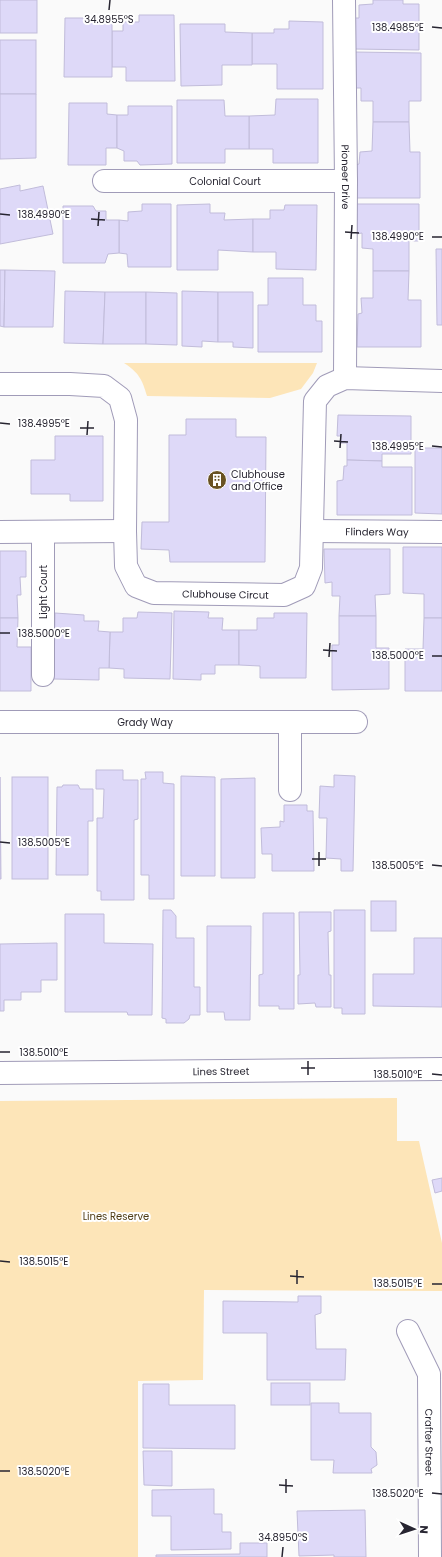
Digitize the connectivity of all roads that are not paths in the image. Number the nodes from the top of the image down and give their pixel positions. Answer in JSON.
{"nodes":[{"id":1,"x":344,"y":0,"type":"edge"},
{"id":2,"x":104,"y":181,"type":"dead end"},
{"id":3,"x":346,"y":181,"type":"junction"},
{"id":4,"x":345,"y":378,"type":"junction"},
{"id":5,"x":442,"y":381,"type":"edge"},
{"id":6,"x":1,"y":384,"type":"edge"},
{"id":7,"x":125,"y":531,"type":"junction"},
{"id":8,"x":312,"y":531,"type":"junction"},
{"id":9,"x":0,"y":532,"type":"edge"},
{"id":10,"x":442,"y":532,"type":"edge"},
{"id":11,"x":43,"y":533,"type":"junction"},
{"id":12,"x":43,"y":675,"type":"dead end"},
{"id":13,"x":0,"y":722,"type":"edge"},
{"id":14,"x":290,"y":722,"type":"junction"},
{"id":15,"x":356,"y":722,"type":"dead end"},
{"id":16,"x":290,"y":790,"type":"dead end"},
{"id":17,"x":442,"y":1070,"type":"edge"},
{"id":18,"x":0,"y":1073,"type":"edge"},
{"id":19,"x":408,"y":1331,"type":"dead end"},
{"id":20,"x":430,"y":1557,"type":"edge"}],
"edges":[{"from":1,"to":3,"type":"street","name":"Pioneer Drive"},
{"from":2,"to":3,"type":"street","name":"Colonial Court"},
{"from":3,"to":4,"type":"street","name":"Pioneer Drive"},
{"from":4,"to":5,"type":"street","name":"Clubhouse Circut"},
{"from":4,"to":8,"type":"street","name":"Clubhouse Circut"},
{"from":6,"to":7,"type":"street","name":"Clubhouse Circut"},
{"from":7,"to":8,"type":"street","name":"Clubhouse Circut"},
{"from":7,"to":11,"type":"street"},
{"from":8,"to":10,"type":"street","name":"Flinders Way"},
{"from":9,"to":11,"type":"street"},
{"from":11,"to":12,"type":"street","name":"Light Court"},
{"from":13,"to":14,"type":"street","name":"Grady Way"},
{"from":14,"to":15,"type":"street","name":"Grady Way"},
{"from":14,"to":16,"type":"street"},
{"from":17,"to":18,"type":"street","name":"Lines Street"},
{"from":19,"to":20,"type":"street","name":"Crafter Street"}]}
